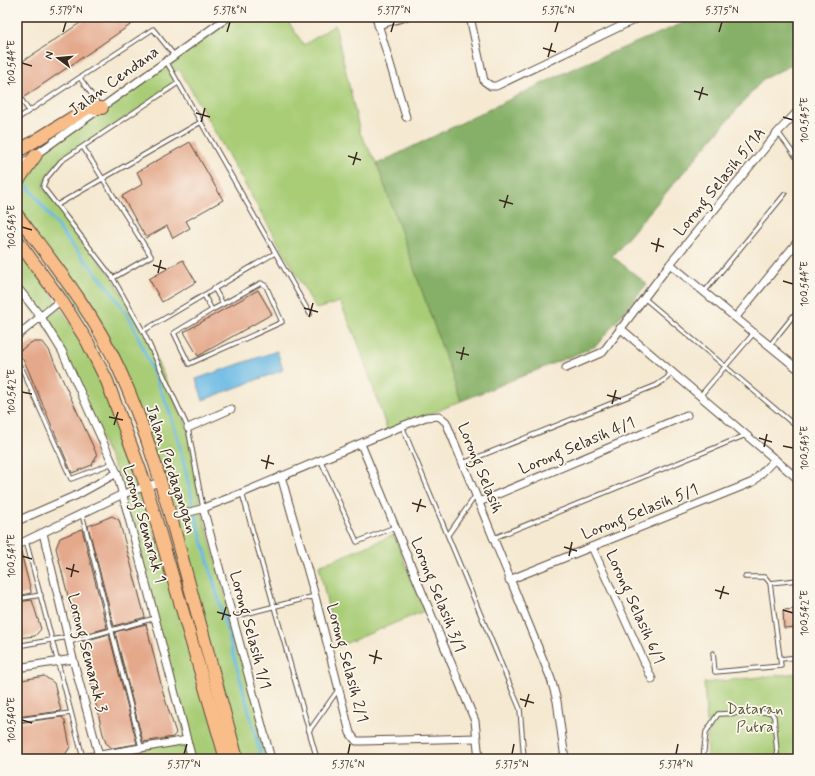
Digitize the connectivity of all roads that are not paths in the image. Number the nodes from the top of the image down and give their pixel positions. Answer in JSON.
{"nodes":[{"id":1,"x":228,"y":17,"type":"edge"},
{"id":2,"x":376,"y":17,"type":"edge"},
{"id":3,"x":406,"y":17,"type":"edge"},
{"id":4,"x":470,"y":17,"type":"edge"},
{"id":5,"x":640,"y":17,"type":"edge"},
{"id":6,"x":378,"y":25,"type":"junction"},
{"id":7,"x":174,"y":55,"type":"junction"},
{"id":8,"x":166,"y":61,"type":"junction"},
{"id":9,"x":80,"y":78,"type":"junction"},
{"id":10,"x":178,"y":83,"type":"junction"},
{"id":11,"x":17,"y":93,"type":"edge"},
{"id":12,"x":102,"y":108,"type":"junction"},
{"id":13,"x":29,"y":111,"type":"junction"},
{"id":14,"x":798,"y":112,"type":"edge"},
{"id":15,"x":406,"y":117,"type":"dead end"},
{"id":16,"x":17,"y":119,"type":"edge"},
{"id":17,"x":201,"y":122,"type":"junction"},
{"id":18,"x":778,"y":132,"type":"junction"},
{"id":19,"x":83,"y":147,"type":"junction"},
{"id":20,"x":17,"y":152,"type":"edge"},
{"id":21,"x":36,"y":156,"type":"junction"},
{"id":22,"x":798,"y":160,"type":"edge"},
{"id":23,"x":17,"y":168,"type":"edge"},
{"id":24,"x":103,"y":179,"type":"junction"},
{"id":25,"x":17,"y":182,"type":"edge"},
{"id":26,"x":785,"y":194,"type":"dead end"},
{"id":27,"x":57,"y":205,"type":"junction"},
{"id":28,"x":17,"y":215,"type":"edge"},
{"id":29,"x":17,"y":240,"type":"edge"},
{"id":30,"x":798,"y":242,"type":"edge"},
{"id":31,"x":275,"y":253,"type":"junction"},
{"id":32,"x":670,"y":264,"type":"junction"},
{"id":33,"x":114,"y":278,"type":"junction"},
{"id":34,"x":17,"y":287,"type":"edge"},
{"id":35,"x":214,"y":288,"type":"junction"},
{"id":36,"x":705,"y":291,"type":"junction"},
{"id":37,"x":204,"y":295,"type":"junction"},
{"id":38,"x":643,"y":298,"type":"junction"},
{"id":39,"x":61,"y":300,"type":"junction"},
{"id":40,"x":223,"y":304,"type":"junction"},
{"id":41,"x":212,"y":310,"type":"junction"},
{"id":42,"x":798,"y":310,"type":"edge"},
{"id":43,"x":310,"y":314,"type":"dead end"},
{"id":44,"x":41,"y":317,"type":"junction"},
{"id":45,"x":736,"y":317,"type":"junction"},
{"id":46,"x":620,"y":328,"type":"junction"},
{"id":47,"x":144,"y":331,"type":"junction"},
{"id":48,"x":754,"y":332,"type":"junction"},
{"id":49,"x":17,"y":336,"type":"edge"},
{"id":50,"x":770,"y":345,"type":"junction"},
{"id":51,"x":17,"y":362,"type":"edge"},
{"id":52,"x":725,"y":367,"type":"junction"},
{"id":53,"x":566,"y":368,"type":"dead end"},
{"id":54,"x":798,"y":369,"type":"edge"},
{"id":55,"x":671,"y":371,"type":"junction"},
{"id":56,"x":700,"y":396,"type":"junction"},
{"id":57,"x":231,"y":409,"type":"dead end"},
{"id":58,"x":687,"y":415,"type":"dead end"},
{"id":59,"x":402,"y":426,"type":"junction"},
{"id":60,"x":188,"y":428,"type":"junction"},
{"id":61,"x":798,"y":428,"type":"edge"},
{"id":62,"x":746,"y":435,"type":"junction"},
{"id":63,"x":361,"y":444,"type":"junction"},
{"id":64,"x":775,"y":459,"type":"junction"},
{"id":65,"x":320,"y":460,"type":"junction"},
{"id":66,"x":112,"y":463,"type":"junction"},
{"id":67,"x":464,"y":463,"type":"junction"},
{"id":68,"x":117,"y":473,"type":"junction"},
{"id":69,"x":281,"y":476,"type":"junction"},
{"id":70,"x":798,"y":479,"type":"edge"},
{"id":71,"x":160,"y":482,"type":"junction"},
{"id":72,"x":146,"y":486,"type":"junction"},
{"id":73,"x":242,"y":493,"type":"junction"},
{"id":74,"x":123,"y":494,"type":"junction"},
{"id":75,"x":476,"y":494,"type":"junction"},
{"id":76,"x":479,"y":502,"type":"junction"},
{"id":77,"x":203,"y":508,"type":"junction"},
{"id":78,"x":82,"y":514,"type":"junction"},
{"id":79,"x":171,"y":517,"type":"junction"},
{"id":80,"x":17,"y":521,"type":"edge"},
{"id":81,"x":396,"y":527,"type":"junction"},
{"id":82,"x":43,"y":533,"type":"junction"},
{"id":83,"x":448,"y":535,"type":"junction"},
{"id":84,"x":493,"y":539,"type":"junction"},
{"id":85,"x":26,"y":541,"type":"junction"},
{"id":86,"x":17,"y":545,"type":"edge"},
{"id":87,"x":592,"y":547,"type":"junction"},
{"id":88,"x":745,"y":577,"type":"dead end"},
{"id":89,"x":509,"y":580,"type":"junction"},
{"id":90,"x":798,"y":580,"type":"edge"},
{"id":91,"x":770,"y":583,"type":"junction"},
{"id":92,"x":41,"y":595,"type":"junction"},
{"id":93,"x":315,"y":596,"type":"junction"},
{"id":94,"x":17,"y":599,"type":"edge"},
{"id":95,"x":275,"y":607,"type":"junction"},
{"id":96,"x":155,"y":618,"type":"junction"},
{"id":97,"x":232,"y":618,"type":"junction"},
{"id":98,"x":112,"y":631,"type":"junction"},
{"id":99,"x":69,"y":639,"type":"junction"},
{"id":100,"x":53,"y":640,"type":"junction"},
{"id":101,"x":17,"y":646,"type":"edge"},
{"id":102,"x":713,"y":653,"type":"dead end"},
{"id":103,"x":798,"y":657,"type":"edge"},
{"id":104,"x":73,"y":658,"type":"junction"},
{"id":105,"x":781,"y":658,"type":"junction"},
{"id":106,"x":58,"y":661,"type":"junction"},
{"id":107,"x":17,"y":668,"type":"edge"},
{"id":108,"x":652,"y":679,"type":"dead end"},
{"id":109,"x":338,"y":690,"type":"junction"},
{"id":110,"x":71,"y":713,"type":"junction"},
{"id":111,"x":17,"y":720,"type":"edge"},
{"id":112,"x":309,"y":731,"type":"junction"},
{"id":113,"x":477,"y":738,"type":"junction"},
{"id":114,"x":187,"y":740,"type":"junction"},
{"id":115,"x":142,"y":748,"type":"junction"},
{"id":116,"x":777,"y":753,"type":"dead end"},
{"id":117,"x":99,"y":756,"type":"junction"},
{"id":118,"x":80,"y":758,"type":"edge"},
{"id":119,"x":192,"y":759,"type":"edge"},
{"id":120,"x":226,"y":759,"type":"edge"},
{"id":121,"x":237,"y":759,"type":"edge"},
{"id":122,"x":270,"y":759,"type":"edge"},
{"id":123,"x":317,"y":759,"type":"edge"},
{"id":124,"x":478,"y":759,"type":"edge"},
{"id":125,"x":524,"y":759,"type":"edge"},
{"id":126,"x":565,"y":759,"type":"edge"},
{"id":127,"x":703,"y":759,"type":"edge"}],
"edges":[{"from":1,"to":7,"type":"street","name":"Jalan Cendana"},
{"from":2,"to":6,"type":"street"},
{"from":3,"to":6,"type":"street"},
{"from":4,"to":5,"type":"street"},
{"from":6,"to":15,"type":"street"},
{"from":7,"to":8,"type":"street","name":"Jalan Cendana"},
{"from":7,"to":9,"type":"lane"},
{"from":8,"to":10,"type":"lane"},
{"from":8,"to":12,"type":"street","name":"Jalan Cendana"},
{"from":9,"to":12,"type":"lane"},
{"from":9,"to":13,"type":"lane"},
{"from":10,"to":17,"type":"lane"},
{"from":10,"to":19,"type":"lane"},
{"from":11,"to":13,"type":"lane"},
{"from":12,"to":20,"type":"main road"},
{"from":12,"to":21,"type":"street","name":"Jalan Cendana"},
{"from":13,"to":16,"type":"lane"},
{"from":14,"to":18,"type":"street","name":"Lorong Selasih 5/1A"},
{"from":17,"to":24,"type":"lane"},
{"from":17,"to":31,"type":"lane"},
{"from":18,"to":22,"type":"lane"},
{"from":18,"to":32,"type":"street","name":"Lorong Selasih 5/1A"},
{"from":19,"to":24,"type":"lane"},
{"from":19,"to":27,"type":"lane"},
{"from":21,"to":23,"type":"street","name":"Jalan Cendana"},
{"from":21,"to":25,"type":"main road"},
{"from":24,"to":27,"type":"lane"},
{"from":24,"to":33,"type":"lane"},
{"from":26,"to":36,"type":"lane"},
{"from":27,"to":33,"type":"lane"},
{"from":28,"to":71,"type":"main road","name":"Jalan Perdagangan"},
{"from":29,"to":39,"type":"main road","name":"Jalan Perdagangan"},
{"from":30,"to":45,"type":"street"},
{"from":31,"to":35,"type":"lane"},
{"from":31,"to":43,"type":"lane"},
{"from":32,"to":36,"type":"street"},
{"from":32,"to":38,"type":"street","name":"Lorong Selasih 5/1A"},
{"from":33,"to":47,"type":"lane"},
{"from":34,"to":44,"type":"street","name":"Lorong Semarak 1"},
{"from":35,"to":37,"type":"lane"},
{"from":35,"to":40,"type":"lane"},
{"from":36,"to":45,"type":"street"},
{"from":37,"to":41,"type":"lane"},
{"from":37,"to":47,"type":"lane"},
{"from":38,"to":46,"type":"street","name":"Lorong Selasih 5/1A"},
{"from":38,"to":52,"type":"lane"},
{"from":39,"to":44,"type":"street"},
{"from":39,"to":72,"type":"main road","name":"Jalan Perdagangan"},
{"from":40,"to":41,"type":"lane"},
{"from":40,"to":41,"type":"lane"},
{"from":42,"to":50,"type":"lane"},
{"from":44,"to":49,"type":"street"},
{"from":44,"to":66,"type":"street","name":"Lorong Semarak 1"},
{"from":45,"to":48,"type":"street"},
{"from":46,"to":53,"type":"street","name":"Lorong Selasih 5/1A"},
{"from":46,"to":55,"type":"street"},
{"from":47,"to":60,"type":"lane"},
{"from":48,"to":50,"type":"street"},
{"from":48,"to":52,"type":"lane"},
{"from":50,"to":54,"type":"street"},
{"from":51,"to":66,"type":"lane"},
{"from":52,"to":56,"type":"lane"},
{"from":52,"to":61,"type":"lane"},
{"from":55,"to":56,"type":"street"},
{"from":55,"to":67,"type":"lane"},
{"from":56,"to":62,"type":"street"},
{"from":57,"to":60,"type":"street"},
{"from":58,"to":76,"type":"street","name":"Lorong Selasih 4/1"},
{"from":59,"to":63,"type":"street","name":"Lorong Selasih"},
{"from":59,"to":67,"type":"street","name":"Lorong Selasih"},
{"from":59,"to":83,"type":"lane"},
{"from":60,"to":77,"type":"lane"},
{"from":62,"to":64,"type":"street"},
{"from":62,"to":84,"type":"lane"},
{"from":63,"to":65,"type":"street","name":"Lorong Selasih"},
{"from":63,"to":81,"type":"street","name":"Lorong Selasih 3/1"},
{"from":64,"to":70,"type":"street"},
{"from":64,"to":87,"type":"street","name":"Lorong Selasih 5/1"},
{"from":65,"to":69,"type":"street","name":"Lorong Selasih"},
{"from":65,"to":81,"type":"lane"},
{"from":66,"to":68,"type":"street","name":"Lorong Semarak 1"},
{"from":67,"to":75,"type":"street","name":"Lorong Selasih"},
{"from":68,"to":74,"type":"street","name":"Lorong Semarak 1"},
{"from":68,"to":80,"type":"street"},
{"from":69,"to":73,"type":"street","name":"Lorong Selasih"},
{"from":69,"to":93,"type":"street","name":"Lorong Selasih 2/1"},
{"from":71,"to":72,"type":"street"},
{"from":71,"to":79,"type":"main road","name":"Jalan Perdagangan"},
{"from":72,"to":74,"type":"street"},
{"from":72,"to":120,"type":"main road","name":"Jalan Perdagangan"},
{"from":73,"to":77,"type":"street","name":"Lorong Selasih"},
{"from":73,"to":95,"type":"lane"},
{"from":74,"to":78,"type":"street"},
{"from":74,"to":96,"type":"street","name":"Lorong Semarak 1"},
{"from":75,"to":76,"type":"street","name":"Lorong Selasih"},
{"from":75,"to":83,"type":"lane"},
{"from":76,"to":84,"type":"street","name":"Lorong Selasih"},
{"from":77,"to":79,"type":"street","name":"Lorong Selasih"},
{"from":77,"to":97,"type":"street","name":"Lorong Selasih 1/1"},
{"from":78,"to":82,"type":"street"},
{"from":78,"to":98,"type":"lane"},
{"from":79,"to":121,"type":"main road","name":"Jalan Perdagangan"},
{"from":81,"to":113,"type":"street","name":"Lorong Selasih 3/1"},
{"from":82,"to":85,"type":"street"},
{"from":82,"to":99,"type":"street","name":"Lorong Semarak 3"},
{"from":83,"to":125,"type":"lane"},
{"from":84,"to":89,"type":"street","name":"Lorong Selasih"},
{"from":85,"to":86,"type":"street"},
{"from":85,"to":92,"type":"lane"},
{"from":87,"to":89,"type":"street","name":"Lorong Selasih 5/1"},
{"from":87,"to":108,"type":"street","name":"Lorong Selasih 6/1"},
{"from":88,"to":91,"type":"lane"},
{"from":89,"to":126,"type":"street","name":"Lorong Selasih"},
{"from":90,"to":91,"type":"lane"},
{"from":91,"to":105,"type":"lane"},
{"from":92,"to":94,"type":"lane"},
{"from":92,"to":100,"type":"lane"},
{"from":93,"to":95,"type":"lane"},
{"from":93,"to":109,"type":"street","name":"Lorong Selasih 2/1"},
{"from":95,"to":97,"type":"lane"},
{"from":95,"to":112,"type":"lane"},
{"from":96,"to":98,"type":"lane"},
{"from":96,"to":114,"type":"street","name":"Lorong Semarak 1"},
{"from":97,"to":122,"type":"street","name":"Lorong Selasih 1/1"},
{"from":98,"to":99,"type":"lane"},
{"from":98,"to":115,"type":"lane"},
{"from":99,"to":100,"type":"lane"},
{"from":99,"to":104,"type":"street","name":"Lorong Semarak 3"},
{"from":100,"to":101,"type":"lane"},
{"from":100,"to":106,"type":"lane"},
{"from":102,"to":105,"type":"lane"},
{"from":103,"to":105,"type":"lane"},
{"from":104,"to":106,"type":"street"},
{"from":104,"to":117,"type":"street","name":"Lorong Semarak 3"},
{"from":106,"to":107,"type":"street"},
{"from":106,"to":110,"type":"lane"},
{"from":109,"to":112,"type":"lane"},
{"from":109,"to":113,"type":"street","name":"Lorong Selasih 2/1"},
{"from":110,"to":111,"type":"lane"},
{"from":110,"to":118,"type":"lane"},
{"from":112,"to":123,"type":"lane"},
{"from":113,"to":124,"type":"street","name":"Lorong Selasih 3/1"},
{"from":114,"to":115,"type":"street"},
{"from":114,"to":119,"type":"street","name":"Lorong Semarak 1"},
{"from":115,"to":117,"type":"street"},
{"from":116,"to":127,"type":"lane"},
{"from":117,"to":118,"type":"street"}]}
